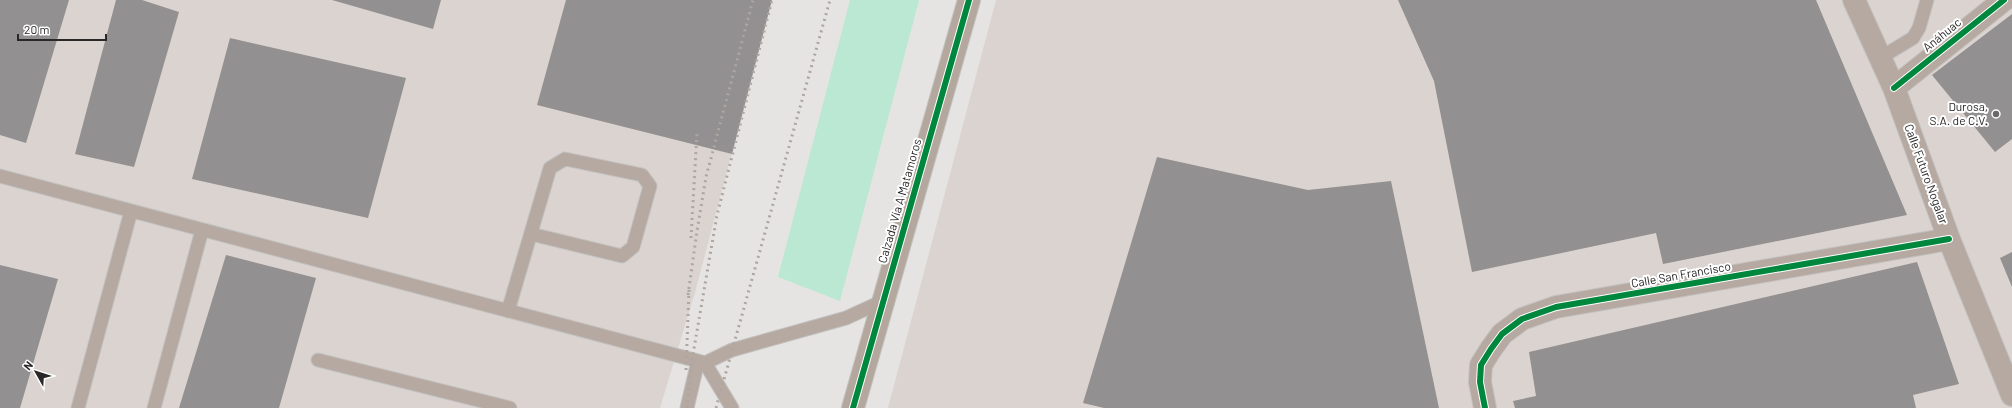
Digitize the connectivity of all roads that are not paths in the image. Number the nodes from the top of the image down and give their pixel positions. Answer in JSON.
{"nodes":[{"id":1,"x":969,"y":0,"type":"edge"},
{"id":2,"x":1854,"y":0,"type":"edge"},
{"id":3,"x":1927,"y":0,"type":"edge"},
{"id":4,"x":2004,"y":0,"type":"edge"},
{"id":5,"x":1880,"y":58,"type":"junction"},
{"id":6,"x":1894,"y":88,"type":"junction"},
{"id":7,"x":0,"y":176,"type":"edge"},
{"id":8,"x":131,"y":211,"type":"junction"},
{"id":9,"x":202,"y":230,"type":"junction"},
{"id":10,"x":531,"y":234,"type":"junction"},
{"id":11,"x":1949,"y":239,"type":"junction"},
{"id":12,"x":883,"y":301,"type":"junction"},
{"id":13,"x":508,"y":311,"type":"junction"},
{"id":14,"x":318,"y":360,"type":"dead end"},
{"id":15,"x":702,"y":362,"type":"junction"},
{"id":16,"x":2012,"y":395,"type":"edge"},
{"id":17,"x":78,"y":408,"type":"edge"},
{"id":18,"x":154,"y":408,"type":"edge"},
{"id":19,"x":510,"y":408,"type":"edge"},
{"id":20,"x":687,"y":408,"type":"edge"},
{"id":21,"x":731,"y":408,"type":"edge"},
{"id":22,"x":853,"y":408,"type":"edge"},
{"id":23,"x":1485,"y":408,"type":"edge"}],
"edges":[{"from":1,"to":12,"type":"street","name":"Calzada Vía A Matamoros"},
{"from":2,"to":5,"type":"street","name":"Calle Futuro Nogalar"},
{"from":3,"to":5,"type":"lane"},
{"from":4,"to":6,"type":"street","name":"Anáhuac"},
{"from":5,"to":6,"type":"street","name":"Calle Futuro Nogalar"},
{"from":6,"to":11,"type":"street","name":"Calle Futuro Nogalar"},
{"from":7,"to":8,"type":"lane"},
{"from":8,"to":9,"type":"lane"},
{"from":8,"to":17,"type":"lane"},
{"from":9,"to":13,"type":"lane"},
{"from":9,"to":18,"type":"lane"},
{"from":10,"to":10,"type":"lane"},
{"from":10,"to":13,"type":"lane"},
{"from":11,"to":16,"type":"street","name":"Calle Futuro Nogalar"},
{"from":11,"to":23,"type":"street","name":"Calle San Francisco"},
{"from":12,"to":15,"type":"lane"},
{"from":12,"to":22,"type":"street","name":"Calzada Vía A Matamoros"},
{"from":13,"to":15,"type":"lane"},
{"from":14,"to":19,"type":"lane"},
{"from":15,"to":20,"type":"lane"},
{"from":15,"to":21,"type":"lane"}]}
